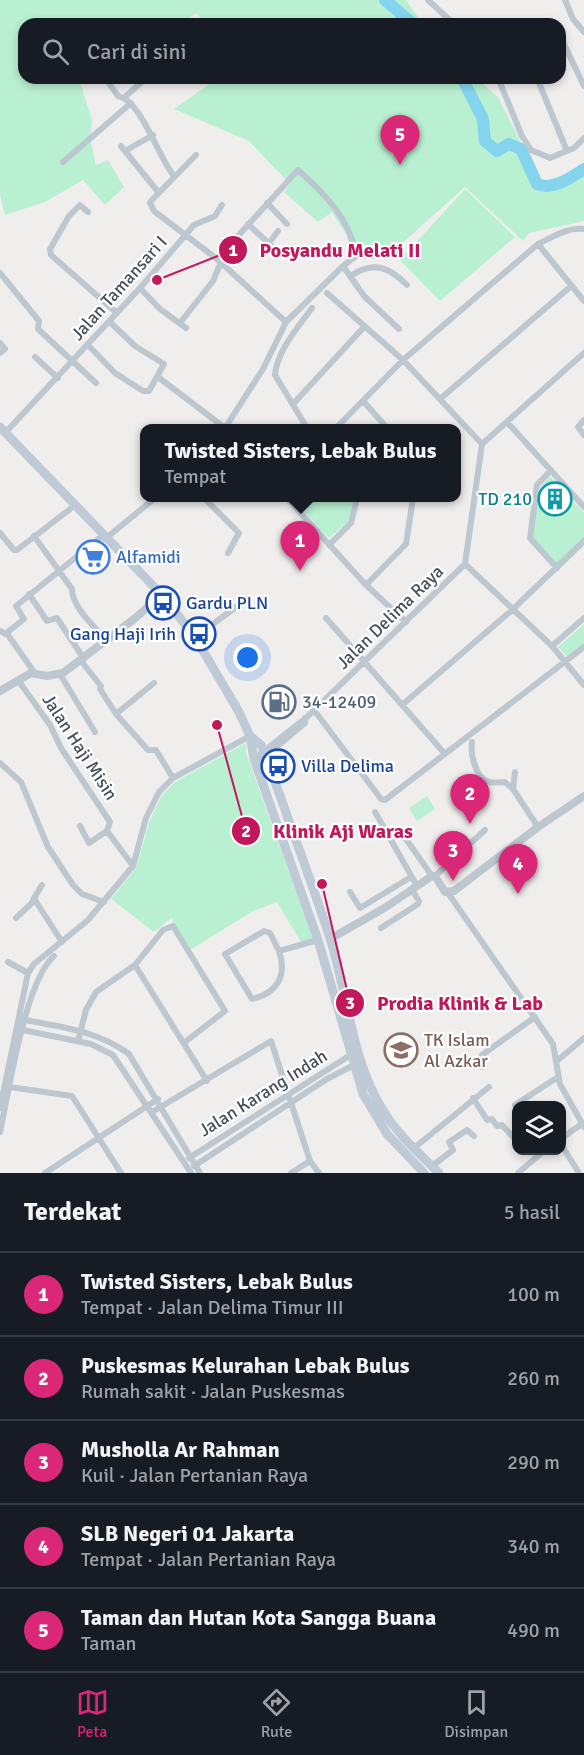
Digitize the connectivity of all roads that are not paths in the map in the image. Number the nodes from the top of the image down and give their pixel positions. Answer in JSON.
{"nodes":[{"id":1,"x":428,"y":0,"type":"edge"},
{"id":2,"x":565,"y":0,"type":"edge"},
{"id":3,"x":448,"y":18,"type":"edge"},
{"id":4,"x":584,"y":32,"type":"edge"},
{"id":5,"x":566,"y":48,"type":"edge"},
{"id":6,"x":109,"y":84,"type":"edge"},
{"id":7,"x":139,"y":84,"type":"edge"},
{"id":8,"x":500,"y":84,"type":"edge"},
{"id":9,"x":539,"y":84,"type":"edge"},
{"id":10,"x":584,"y":86,"type":"edge"},
{"id":11,"x":125,"y":97,"type":"junction"},
{"id":12,"x":131,"y":103,"type":"junction"},
{"id":13,"x":153,"y":135,"type":"junction"},
{"id":14,"x":584,"y":138,"type":"edge"},
{"id":15,"x":567,"y":151,"type":"junction"},
{"id":16,"x":196,"y":155,"type":"dead end"},
{"id":17,"x":63,"y":162,"type":"dead end"},
{"id":18,"x":174,"y":176,"type":"junction"},
{"id":19,"x":159,"y":193,"type":"junction"},
{"id":20,"x":267,"y":203,"type":"junction"},
{"id":21,"x":222,"y":205,"type":"dead end"},
{"id":22,"x":87,"y":212,"type":"dead end"},
{"id":23,"x":248,"y":224,"type":"junction"},
{"id":24,"x":287,"y":224,"type":"dead end"},
{"id":25,"x":584,"y":229,"type":"edge"},
{"id":26,"x":278,"y":231,"type":"dead end"},
{"id":27,"x":186,"y":234,"type":"junction"},
{"id":28,"x":269,"y":243,"type":"junction"},
{"id":29,"x":538,"y":244,"type":"junction"},
{"id":30,"x":281,"y":255,"type":"dead end"},
{"id":31,"x":356,"y":256,"type":"junction"},
{"id":32,"x":374,"y":256,"type":"dead end"},
{"id":33,"x":219,"y":261,"type":"junction"},
{"id":34,"x":343,"y":266,"type":"junction"},
{"id":35,"x":0,"y":273,"type":"edge"},
{"id":36,"x":352,"y":275,"type":"junction"},
{"id":37,"x":407,"y":285,"type":"dead end"},
{"id":38,"x":570,"y":287,"type":"junction"},
{"id":39,"x":140,"y":288,"type":"junction"},
{"id":40,"x":327,"y":293,"type":"dead end"},
{"id":41,"x":584,"y":302,"type":"edge"},
{"id":42,"x":312,"y":308,"type":"dead end"},
{"id":43,"x":117,"y":313,"type":"junction"},
{"id":44,"x":110,"y":322,"type":"junction"},
{"id":45,"x":286,"y":322,"type":"junction"},
{"id":46,"x":364,"y":327,"type":"junction"},
{"id":47,"x":399,"y":329,"type":"dead end"},
{"id":48,"x":0,"y":343,"type":"edge"},
{"id":49,"x":88,"y":345,"type":"junction"},
{"id":50,"x":0,"y":353,"type":"edge"},
{"id":51,"x":584,"y":353,"type":"edge"},
{"id":52,"x":35,"y":357,"type":"dead end"},
{"id":53,"x":578,"y":358,"type":"junction"},
{"id":54,"x":403,"y":360,"type":"junction"},
{"id":55,"x":74,"y":361,"type":"junction"},
{"id":56,"x":584,"y":365,"type":"edge"},
{"id":57,"x":158,"y":377,"type":"junction"},
{"id":58,"x":58,"y":378,"type":"junction"},
{"id":59,"x":96,"y":383,"type":"dead end"},
{"id":60,"x":440,"y":399,"type":"junction"},
{"id":61,"x":364,"y":402,"type":"junction"},
{"id":62,"x":293,"y":404,"type":"junction"},
{"id":63,"x":584,"y":420,"type":"edge"},
{"id":64,"x":507,"y":422,"type":"junction"},
{"id":65,"x":219,"y":424,"type":"edge"},
{"id":66,"x":228,"y":424,"type":"edge"},
{"id":67,"x":304,"y":424,"type":"edge"},
{"id":68,"x":341,"y":424,"type":"edge"},
{"id":69,"x":383,"y":424,"type":"edge"},
{"id":70,"x":3,"y":430,"type":"edge"},
{"id":71,"x":584,"y":435,"type":"edge"},
{"id":72,"x":482,"y":444,"type":"junction"},
{"id":73,"x":551,"y":470,"type":"junction"},
{"id":74,"x":150,"y":502,"type":"edge"},
{"id":75,"x":208,"y":502,"type":"edge"},
{"id":76,"x":291,"y":502,"type":"edge"},
{"id":77,"x":356,"y":502,"type":"edge"},
{"id":78,"x":412,"y":502,"type":"edge"},
{"id":79,"x":74,"y":506,"type":"junction"},
{"id":80,"x":584,"y":507,"type":"edge"},
{"id":81,"x":34,"y":536,"type":"junction"},
{"id":82,"x":1,"y":537,"type":"edge"},
{"id":83,"x":104,"y":538,"type":"junction"},
{"id":84,"x":584,"y":541,"type":"edge"},
{"id":85,"x":329,"y":545,"type":"junction"},
{"id":86,"x":228,"y":554,"type":"dead end"},
{"id":87,"x":465,"y":564,"type":"junction"},
{"id":88,"x":557,"y":568,"type":"junction"},
{"id":89,"x":59,"y":572,"type":"junction"},
{"id":90,"x":366,"y":585,"type":"junction"},
{"id":91,"x":29,"y":594,"type":"junction"},
{"id":92,"x":162,"y":595,"type":"junction"},
{"id":93,"x":243,"y":602,"type":"dead end"},
{"id":94,"x":512,"y":610,"type":"junction"},
{"id":95,"x":326,"y":618,"type":"dead end"},
{"id":96,"x":584,"y":618,"type":"edge"},
{"id":97,"x":406,"y":622,"type":"junction"},
{"id":98,"x":3,"y":632,"type":"edge"},
{"id":99,"x":195,"y":637,"type":"junction"},
{"id":100,"x":106,"y":641,"type":"junction"},
{"id":101,"x":552,"y":646,"type":"junction"},
{"id":102,"x":584,"y":648,"type":"edge"},
{"id":103,"x":82,"y":660,"type":"junction"},
{"id":104,"x":366,"y":662,"type":"junction"},
{"id":105,"x":566,"y":663,"type":"junction"},
{"id":106,"x":34,"y":672,"type":"junction"},
{"id":107,"x":60,"y":674,"type":"junction"},
{"id":108,"x":18,"y":680,"type":"junction"},
{"id":109,"x":154,"y":683,"type":"dead end"},
{"id":110,"x":584,"y":685,"type":"edge"},
{"id":111,"x":0,"y":691,"type":"edge"},
{"id":112,"x":402,"y":705,"type":"junction"},
{"id":113,"x":116,"y":714,"type":"junction"},
{"id":114,"x":309,"y":715,"type":"junction"},
{"id":115,"x":95,"y":732,"type":"dead end"},
{"id":116,"x":250,"y":736,"type":"junction"},
{"id":117,"x":472,"y":742,"type":"dead end"},
{"id":118,"x":265,"y":754,"type":"junction"},
{"id":119,"x":446,"y":754,"type":"junction"},
{"id":120,"x":254,"y":761,"type":"junction"},
{"id":121,"x":0,"y":763,"type":"edge"},
{"id":122,"x":515,"y":772,"type":"dead end"},
{"id":123,"x":173,"y":778,"type":"junction"},
{"id":124,"x":513,"y":789,"type":"junction"},
{"id":125,"x":584,"y":796,"type":"edge"},
{"id":126,"x":375,"y":812,"type":"dead end"},
{"id":127,"x":80,"y":826,"type":"dead end"},
{"id":128,"x":538,"y":827,"type":"junction"},
{"id":129,"x":485,"y":830,"type":"dead end"},
{"id":130,"x":107,"y":831,"type":"junction"},
{"id":131,"x":406,"y":839,"type":"dead end"},
{"id":132,"x":133,"y":866,"type":"junction"},
{"id":133,"x":432,"y":876,"type":"junction"},
{"id":134,"x":411,"y":877,"type":"junction"},
{"id":135,"x":42,"y":885,"type":"dead end"},
{"id":136,"x":417,"y":886,"type":"junction"},
{"id":137,"x":351,"y":892,"type":"dead end"},
{"id":138,"x":448,"y":893,"type":"junction"},
{"id":139,"x":33,"y":900,"type":"junction"},
{"id":140,"x":104,"y":902,"type":"junction"},
{"id":141,"x":16,"y":918,"type":"dead end"},
{"id":142,"x":381,"y":928,"type":"dead end"},
{"id":143,"x":330,"y":939,"type":"junction"},
{"id":144,"x":318,"y":940,"type":"junction"},
{"id":145,"x":62,"y":942,"type":"junction"},
{"id":146,"x":279,"y":951,"type":"junction"},
{"id":147,"x":54,"y":956,"type":"dead end"},
{"id":148,"x":8,"y":962,"type":"dead end"},
{"id":149,"x":135,"y":965,"type":"junction"},
{"id":150,"x":28,"y":973,"type":"junction"},
{"id":151,"x":535,"y":1017,"type":"junction"},
{"id":152,"x":25,"y":1020,"type":"junction"},
{"id":153,"x":23,"y":1030,"type":"junction"},
{"id":154,"x":79,"y":1030,"type":"junction"},
{"id":155,"x":584,"y":1038,"type":"edge"},
{"id":156,"x":78,"y":1041,"type":"junction"},
{"id":157,"x":185,"y":1042,"type":"junction"},
{"id":158,"x":356,"y":1058,"type":"junction"},
{"id":159,"x":558,"y":1060,"type":"junction"},
{"id":160,"x":482,"y":1067,"type":"dead end"},
{"id":161,"x":558,"y":1077,"type":"junction"},
{"id":162,"x":207,"y":1081,"type":"junction"},
{"id":163,"x":10,"y":1087,"type":"junction"},
{"id":164,"x":489,"y":1087,"type":"dead end"},
{"id":165,"x":288,"y":1095,"type":"junction"},
{"id":166,"x":473,"y":1098,"type":"junction"},
{"id":167,"x":521,"y":1101,"type":"edge"},
{"id":168,"x":160,"y":1102,"type":"junction"},
{"id":169,"x":290,"y":1103,"type":"junction"},
{"id":170,"x":0,"y":1108,"type":"edge"},
{"id":171,"x":149,"y":1109,"type":"junction"},
{"id":172,"x":583,"y":1124,"type":"edge"},
{"id":173,"x":0,"y":1132,"type":"edge"},
{"id":174,"x":566,"y":1135,"type":"edge"},
{"id":175,"x":474,"y":1136,"type":"dead end"},
{"id":176,"x":512,"y":1136,"type":"edge"},
{"id":177,"x":98,"y":1139,"type":"junction"},
{"id":178,"x":414,"y":1148,"type":"junction"},
{"id":179,"x":566,"y":1154,"type":"edge"},
{"id":180,"x":535,"y":1155,"type":"edge"},
{"id":181,"x":190,"y":1157,"type":"junction"},
{"id":182,"x":310,"y":1161,"type":"junction"},
{"id":183,"x":183,"y":1162,"type":"junction"},
{"id":184,"x":196,"y":1165,"type":"junction"},
{"id":185,"x":436,"y":1169,"type":"edge"},
{"id":186,"x":54,"y":1170,"type":"edge"},
{"id":187,"x":190,"y":1172,"type":"edge"},
{"id":188,"x":45,"y":1173,"type":"edge"},
{"id":189,"x":121,"y":1173,"type":"edge"},
{"id":190,"x":201,"y":1173,"type":"edge"},
{"id":191,"x":291,"y":1173,"type":"edge"},
{"id":192,"x":319,"y":1173,"type":"edge"},
{"id":193,"x":424,"y":1173,"type":"edge"},
{"id":194,"x":518,"y":1173,"type":"edge"},
{"id":195,"x":579,"y":1173,"type":"edge"}],
"edges":[{"from":1,"to":3,"type":"street"},
{"from":2,"to":4,"type":"street"},
{"from":5,"to":10,"type":"street"},
{"from":6,"to":11,"type":"street"},
{"from":7,"to":11,"type":"street"},
{"from":8,"to":15,"type":"street"},
{"from":9,"to":15,"type":"street"},
{"from":11,"to":12,"type":"street"},
{"from":12,"to":13,"type":"street"},
{"from":12,"to":17,"type":"street"},
{"from":13,"to":18,"type":"street"},
{"from":13,"to":19,"type":"street"},
{"from":14,"to":15,"type":"street"},
{"from":16,"to":18,"type":"street"},
{"from":18,"to":19,"type":"street"},
{"from":19,"to":27,"type":"street"},
{"from":20,"to":23,"type":"street"},
{"from":20,"to":24,"type":"street"},
{"from":20,"to":31,"type":"street"},
{"from":21,"to":27,"type":"street","name":"Jalan Tamansari I"},
{"from":22,"to":43,"type":"street"},
{"from":23,"to":28,"type":"street"},
{"from":23,"to":33,"type":"street"},
{"from":25,"to":29,"type":"street"},
{"from":26,"to":28,"type":"street"},
{"from":27,"to":33,"type":"street"},
{"from":27,"to":39,"type":"street","name":"Jalan Tamansari I"},
{"from":28,"to":30,"type":"street"},
{"from":29,"to":38,"type":"street"},
{"from":29,"to":54,"type":"street"},
{"from":31,"to":32,"type":"street"},
{"from":31,"to":34,"type":"street"},
{"from":33,"to":39,"type":"street"},
{"from":33,"to":45,"type":"street"},
{"from":34,"to":36,"type":"street"},
{"from":34,"to":45,"type":"street"},
{"from":35,"to":55,"type":"street","name":"Jalan Tamansari I"},
{"from":36,"to":37,"type":"street"},
{"from":36,"to":47,"type":"street"},
{"from":38,"to":41,"type":"street"},
{"from":38,"to":60,"type":"street"},
{"from":39,"to":43,"type":"street","name":"Jalan Tamansari I"},
{"from":40,"to":46,"type":"street"},
{"from":42,"to":62,"type":"street"},
{"from":43,"to":44,"type":"street","name":"Jalan Tamansari I"},
{"from":44,"to":49,"type":"street","name":"Jalan Tamansari I"},
{"from":44,"to":57,"type":"street"},
{"from":45,"to":66,"type":"street"},
{"from":46,"to":54,"type":"street"},
{"from":46,"to":62,"type":"street"},
{"from":48,"to":50,"type":"street"},
{"from":49,"to":55,"type":"street","name":"Jalan Tamansari I"},
{"from":49,"to":57,"type":"street"},
{"from":51,"to":53,"type":"street"},
{"from":52,"to":58,"type":"street"},
{"from":53,"to":56,"type":"street"},
{"from":53,"to":64,"type":"street"},
{"from":54,"to":60,"type":"street"},
{"from":54,"to":61,"type":"street"},
{"from":55,"to":58,"type":"street","name":"Jalan Tamansari I"},
{"from":55,"to":59,"type":"street","name":"Jalan Tamansari I"},
{"from":57,"to":65,"type":"street"},
{"from":58,"to":70,"type":"street","name":"Jalan Tamansari I"},
{"from":60,"to":72,"type":"street"},
{"from":61,"to":68,"type":"street"},
{"from":61,"to":69,"type":"street"},
{"from":62,"to":67,"type":"street"},
{"from":63,"to":71,"type":"street"},
{"from":64,"to":72,"type":"street"},
{"from":64,"to":73,"type":"street"},
{"from":70,"to":79,"type":"main road"},
{"from":72,"to":87,"type":"street","name":"Jalan Delima Raya"},
{"from":73,"to":80,"type":"street"},
{"from":73,"to":88,"type":"street"},
{"from":74,"to":83,"type":"street"},
{"from":75,"to":86,"type":"street"},
{"from":76,"to":85,"type":"street"},
{"from":77,"to":85,"type":"street"},
{"from":78,"to":90,"type":"street"},
{"from":79,"to":81,"type":"street"},
{"from":79,"to":83,"type":"main road"},
{"from":81,"to":82,"type":"street"},
{"from":81,"to":89,"type":"street"},
{"from":83,"to":89,"type":"street"},
{"from":83,"to":92,"type":"main road"},
{"from":84,"to":88,"type":"street"},
{"from":85,"to":90,"type":"street"},
{"from":87,"to":94,"type":"street"},
{"from":87,"to":97,"type":"street","name":"Jalan Delima Raya"},
{"from":88,"to":94,"type":"street"},
{"from":89,"to":91,"type":"street"},
{"from":89,"to":100,"type":"street"},
{"from":90,"to":97,"type":"street"},
{"from":91,"to":98,"type":"street"},
{"from":91,"to":103,"type":"street"},
{"from":92,"to":99,"type":"main road"},
{"from":92,"to":100,"type":"street"},
{"from":93,"to":99,"type":"street"},
{"from":94,"to":101,"type":"street"},
{"from":94,"to":112,"type":"street"},
{"from":95,"to":104,"type":"street"},
{"from":96,"to":101,"type":"street"},
{"from":97,"to":104,"type":"street","name":"Jalan Delima Raya"},
{"from":98,"to":106,"type":"street"},
{"from":99,"to":116,"type":"main road"},
{"from":100,"to":103,"type":"street"},
{"from":101,"to":105,"type":"street"},
{"from":102,"to":105,"type":"street"},
{"from":103,"to":107,"type":"street"},
{"from":103,"to":113,"type":"street"},
{"from":104,"to":112,"type":"street"},
{"from":104,"to":114,"type":"street","name":"Jalan Delima Raya"},
{"from":105,"to":110,"type":"street"},
{"from":105,"to":119,"type":"street"},
{"from":106,"to":107,"type":"street"},
{"from":106,"to":108,"type":"street"},
{"from":107,"to":115,"type":"street"},
{"from":108,"to":111,"type":"street"},
{"from":108,"to":130,"type":"street","name":"Jalan Haji Misin"},
{"from":109,"to":113,"type":"street"},
{"from":112,"to":119,"type":"street"},
{"from":113,"to":123,"type":"street"},
{"from":114,"to":118,"type":"street","name":"Jalan Delima Raya"},
{"from":114,"to":119,"type":"street"},
{"from":116,"to":118,"type":"main road"},
{"from":116,"to":120,"type":"main road"},
{"from":116,"to":123,"type":"street"},
{"from":117,"to":124,"type":"street"},
{"from":118,"to":120,"type":"street","name":"Jalan Delima Raya"},
{"from":118,"to":143,"type":"main road"},
{"from":120,"to":144,"type":"main road"},
{"from":121,"to":140,"type":"street"},
{"from":122,"to":124,"type":"street"},
{"from":123,"to":132,"type":"street"},
{"from":124,"to":128,"type":"street"},
{"from":125,"to":128,"type":"street"},
{"from":126,"to":134,"type":"street"},
{"from":127,"to":130,"type":"street"},
{"from":128,"to":138,"type":"street"},
{"from":129,"to":133,"type":"street"},
{"from":130,"to":132,"type":"street","name":"Jalan Haji Misin"},
{"from":131,"to":133,"type":"street"},
{"from":132,"to":140,"type":"street"},
{"from":133,"to":136,"type":"street"},
{"from":133,"to":138,"type":"street"},
{"from":134,"to":136,"type":"street"},
{"from":134,"to":137,"type":"street"},
{"from":135,"to":139,"type":"street"},
{"from":136,"to":142,"type":"street"},
{"from":136,"to":143,"type":"street"},
{"from":138,"to":151,"type":"street"},
{"from":139,"to":141,"type":"street"},
{"from":139,"to":145,"type":"street"},
{"from":140,"to":145,"type":"street"},
{"from":143,"to":158,"type":"main road"},
{"from":144,"to":146,"type":"street"},
{"from":144,"to":158,"type":"main road"},
{"from":145,"to":150,"type":"street"},
{"from":146,"to":146,"type":"street"},
{"from":147,"to":152,"type":"street"},
{"from":148,"to":150,"type":"street"},
{"from":149,"to":154,"type":"street"},
{"from":149,"to":157,"type":"street"},
{"from":149,"to":157,"type":"street"},
{"from":150,"to":170,"type":"street"},
{"from":151,"to":159,"type":"street"},
{"from":151,"to":160,"type":"street"},
{"from":152,"to":153,"type":"street"},
{"from":152,"to":154,"type":"street"},
{"from":153,"to":156,"type":"street"},
{"from":153,"to":163,"type":"street"},
{"from":154,"to":156,"type":"street"},
{"from":154,"to":168,"type":"street"},
{"from":155,"to":159,"type":"street"},
{"from":156,"to":171,"type":"street"},
{"from":157,"to":162,"type":"street"},
{"from":158,"to":165,"type":"street","name":"Jalan Karang Indah"},
{"from":158,"to":169,"type":"street","name":"Jalan Karang Indah"},
{"from":158,"to":178,"type":"main road"},
{"from":158,"to":193,"type":"main road"},
{"from":159,"to":161,"type":"street"},
{"from":161,"to":167,"type":"street"},
{"from":161,"to":172,"type":"street"},
{"from":162,"to":165,"type":"street"},
{"from":162,"to":168,"type":"street"},
{"from":163,"to":173,"type":"street"},
{"from":163,"to":177,"type":"street"},
{"from":164,"to":166,"type":"street"},
{"from":165,"to":169,"type":"street"},
{"from":165,"to":181,"type":"street","name":"Jalan Karang Indah"},
{"from":166,"to":176,"type":"street"},
{"from":166,"to":178,"type":"street"},
{"from":168,"to":171,"type":"street"},
{"from":168,"to":181,"type":"street"},
{"from":169,"to":182,"type":"street"},
{"from":169,"to":184,"type":"street","name":"Jalan Karang Indah"},
{"from":171,"to":177,"type":"street"},
{"from":171,"to":183,"type":"street"},
{"from":172,"to":174,"type":"street"},
{"from":175,"to":185,"type":"street"},
{"from":177,"to":186,"type":"street"},
{"from":177,"to":189,"type":"street"},
{"from":178,"to":185,"type":"main road"},
{"from":179,"to":195,"type":"street"},
{"from":180,"to":194,"type":"street"},
{"from":181,"to":183,"type":"street","name":"Jalan Karang Indah"},
{"from":181,"to":184,"type":"street"},
{"from":182,"to":191,"type":"street"},
{"from":182,"to":192,"type":"street"},
{"from":183,"to":187,"type":"street"},
{"from":184,"to":187,"type":"street","name":"Jalan Karang Indah"},
{"from":184,"to":190,"type":"street"},
{"from":186,"to":188,"type":"street"}]}
